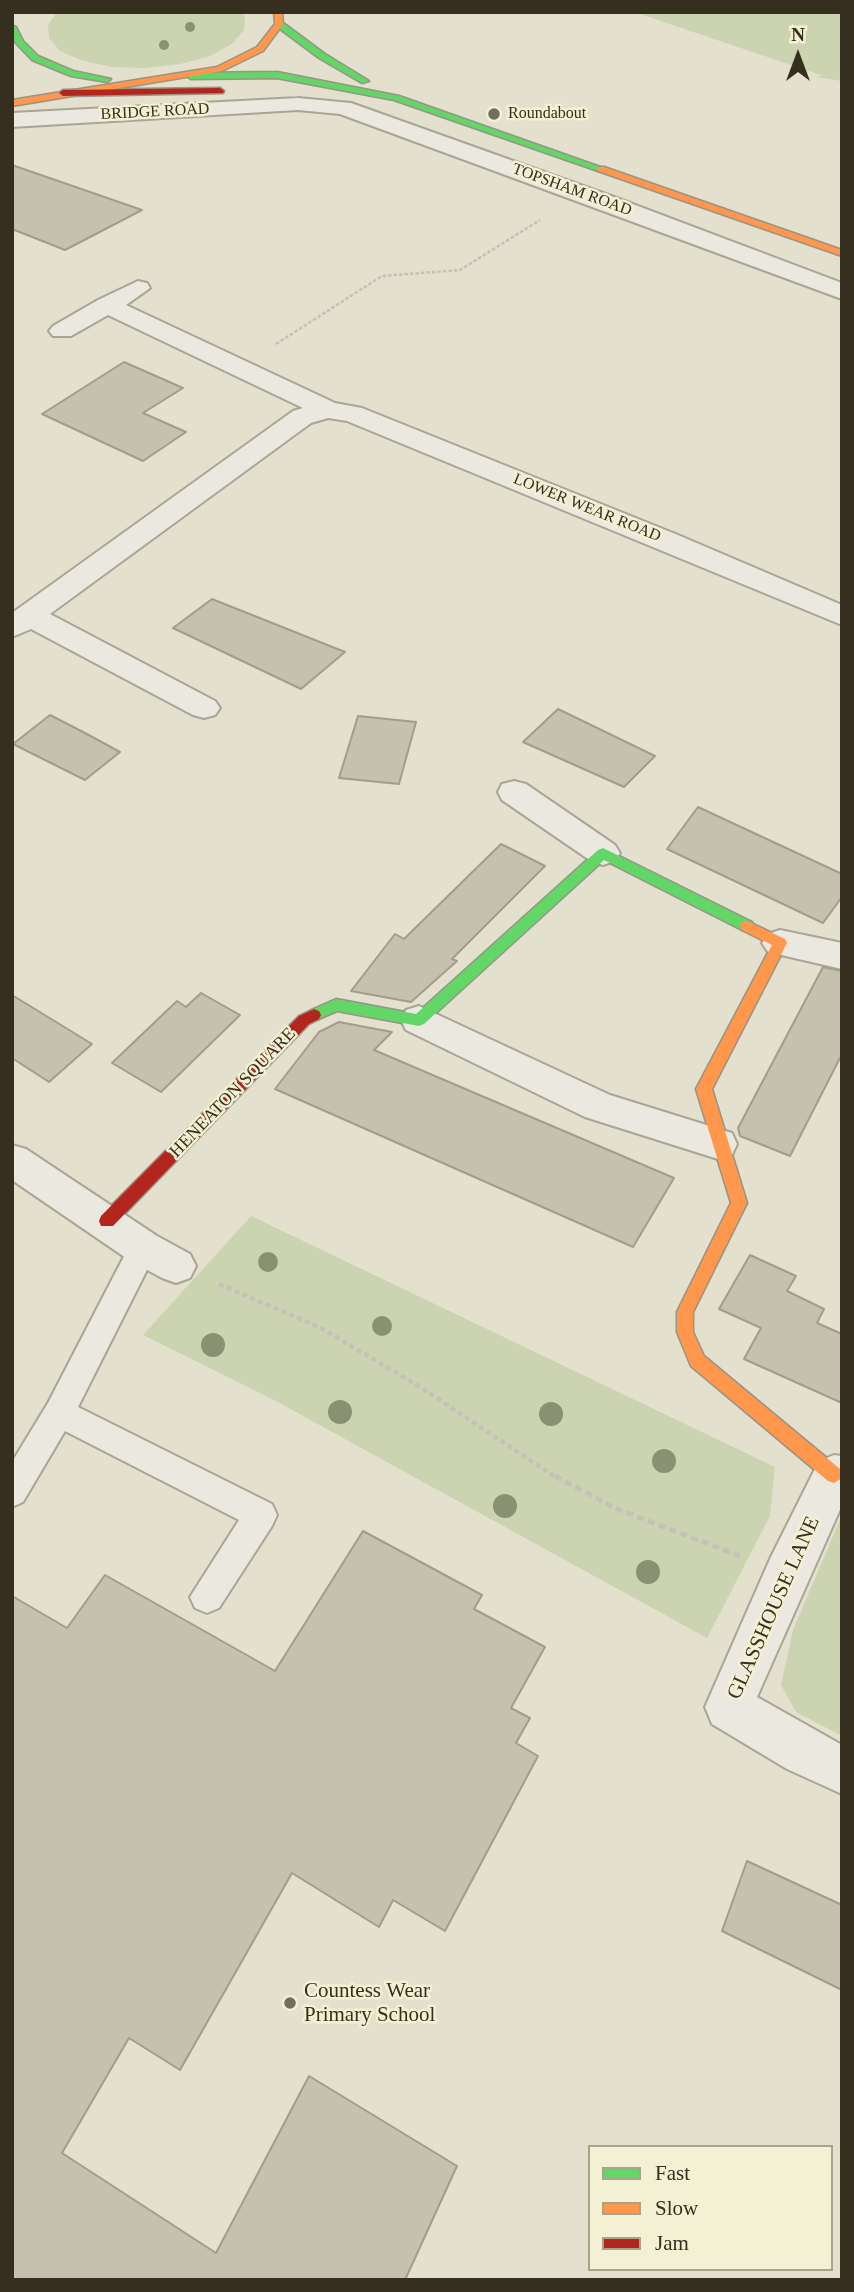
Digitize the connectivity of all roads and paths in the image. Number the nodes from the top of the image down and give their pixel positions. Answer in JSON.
{"nodes":[{"id":1,"x":279,"y":18,"type":"edge"},
{"id":2,"x":17,"y":36,"type":"edge"},
{"id":3,"x":191,"y":76,"type":"junction"},
{"id":4,"x":151,"y":80,"type":"junction"},
{"id":5,"x":63,"y":93,"type":"junction"},
{"id":6,"x":359,"y":93,"type":"junction"},
{"id":7,"x":396,"y":98,"type":"junction"},
{"id":8,"x":12,"y":103,"type":"edge"},
{"id":9,"x":298,"y":104,"type":"joint"},
{"id":10,"x":12,"y":120,"type":"edge"},
{"id":11,"x":634,"y":182,"type":"junction"},
{"id":12,"x":582,"y":194,"type":"junction"},
{"id":13,"x":606,"y":202,"type":"junction"},
{"id":14,"x":841,"y":253,"type":"edge"},
{"id":15,"x":809,"y":279,"type":"junction"},
{"id":16,"x":138,"y":288,"type":"dead end"},
{"id":17,"x":842,"y":292,"type":"edge"},
{"id":18,"x":107,"y":305,"type":"junction"},
{"id":19,"x":62,"y":331,"type":"dead end"},
{"id":20,"x":241,"y":366,"type":"junction"},
{"id":21,"x":328,"y":410,"type":"junction"},
{"id":22,"x":842,"y":616,"type":"edge"},
{"id":23,"x":21,"y":622,"type":"edge"},
{"id":24,"x":204,"y":708,"type":"dead end"},
{"id":25,"x":514,"y":792,"type":"dead end"},
{"id":26,"x":603,"y":853,"type":"junction"},
{"id":27,"x":780,"y":943,"type":"junction"},
{"id":28,"x":842,"y":956,"type":"edge"},
{"id":29,"x":419,"y":1020,"type":"junction"},
{"id":30,"x":718,"y":1144,"type":"junction"},
{"id":31,"x":12,"y":1160,"type":"edge"},
{"id":32,"x":107,"y":1221,"type":"junction"},
{"id":33,"x":160,"y":1257,"type":"junction"},
{"id":34,"x":59,"y":1413,"type":"junction"},
{"id":35,"x":838,"y":1475,"type":"edge"},
{"id":36,"x":12,"y":1493,"type":"edge"},
{"id":37,"x":786,"y":1574,"type":"junction"},
{"id":38,"x":208,"y":1597,"type":"dead end"},
{"id":39,"x":842,"y":1770,"type":"edge"}],
"edges":[{"from":1,"to":3,"type":"street"},
{"from":1,"to":7,"type":"street","name":"TOPSHAM ROAD"},
{"from":2,"to":4,"type":"street"},
{"from":3,"to":4,"type":"street"},
{"from":3,"to":6,"type":"street","name":"TOPSHAM ROAD"},
{"from":4,"to":5,"type":"street"},
{"from":5,"to":6,"type":"street"},
{"from":5,"to":8,"type":"street"},
{"from":6,"to":7,"type":"street","name":"TOPSHAM ROAD"},
{"from":7,"to":11,"type":"street","name":"TOPSHAM ROAD"},
{"from":9,"to":10,"type":"street","name":"BRIDGE ROAD"},
{"from":9,"to":12,"type":"street","name":"TOPSHAM ROAD"},
{"from":11,"to":13,"type":"street"},
{"from":11,"to":14,"type":"street","name":"TOPSHAM ROAD"},
{"from":12,"to":13,"type":"street","name":"TOPSHAM ROAD"},
{"from":12,"to":20,"type":"path"},
{"from":13,"to":15,"type":"street","name":"TOPSHAM ROAD"},
{"from":14,"to":15,"type":"street"},
{"from":15,"to":17,"type":"street","name":"TOPSHAM ROAD"},
{"from":16,"to":18,"type":"street"},
{"from":18,"to":19,"type":"street"},
{"from":18,"to":20,"type":"street","name":"LOWER WEAR ROAD"},
{"from":20,"to":21,"type":"street","name":"LOWER WEAR ROAD"},
{"from":21,"to":22,"type":"street","name":"LOWER WEAR ROAD"},
{"from":21,"to":23,"type":"street"},
{"from":23,"to":24,"type":"street"},
{"from":25,"to":26,"type":"street"},
{"from":26,"to":27,"type":"street"},
{"from":26,"to":29,"type":"street"},
{"from":27,"to":28,"type":"street"},
{"from":27,"to":30,"type":"street"},
{"from":29,"to":30,"type":"street","name":"HENEATON SQUARE"},
{"from":29,"to":32,"type":"street","name":"HENEATON SQUARE"},
{"from":30,"to":35,"type":"street"},
{"from":31,"to":32,"type":"street"},
{"from":32,"to":33,"type":"street"},
{"from":33,"to":34,"type":"lane"},
{"from":33,"to":37,"type":"path"},
{"from":34,"to":36,"type":"lane"},
{"from":34,"to":38,"type":"lane"},
{"from":35,"to":37,"type":"street","name":"GLASSHOUSE LANE"},
{"from":37,"to":39,"type":"street","name":"GLASSHOUSE LANE"}]}
